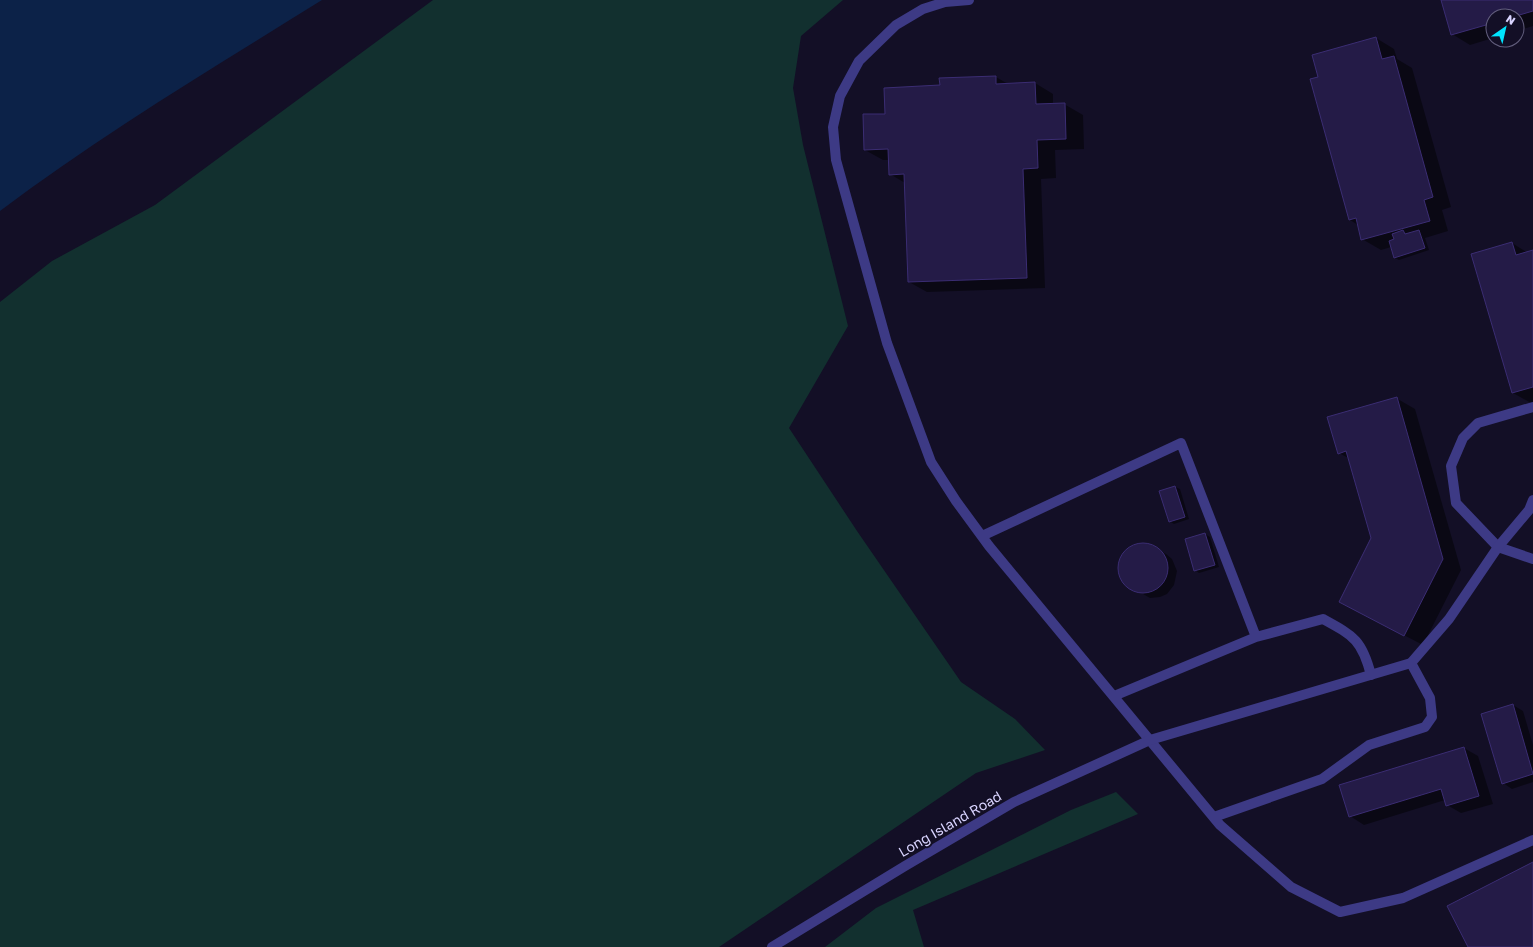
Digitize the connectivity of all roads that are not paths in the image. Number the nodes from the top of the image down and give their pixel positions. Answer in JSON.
{"nodes":[{"id":1,"x":968,"y":0,"type":"edge"},
{"id":2,"x":1533,"y":407,"type":"edge"},
{"id":3,"x":1533,"y":500,"type":"edge"},
{"id":4,"x":982,"y":536,"type":"junction"},
{"id":5,"x":1498,"y":547,"type":"junction"},
{"id":6,"x":1533,"y":559,"type":"edge"},
{"id":7,"x":1256,"y":637,"type":"junction"},
{"id":8,"x":1411,"y":663,"type":"junction"},
{"id":9,"x":1371,"y":675,"type":"junction"},
{"id":10,"x":1114,"y":696,"type":"junction"},
{"id":11,"x":1150,"y":740,"type":"junction"},
{"id":12,"x":1214,"y":817,"type":"junction"},
{"id":13,"x":1533,"y":840,"type":"edge"},
{"id":14,"x":772,"y":947,"type":"edge"}],
"edges":[{"from":1,"to":4,"type":"street"},
{"from":2,"to":5,"type":"street"},
{"from":3,"to":5,"type":"street"},
{"from":4,"to":7,"type":"street"},
{"from":4,"to":10,"type":"street"},
{"from":5,"to":6,"type":"street"},
{"from":5,"to":8,"type":"street"},
{"from":7,"to":9,"type":"street"},
{"from":7,"to":10,"type":"street"},
{"from":8,"to":9,"type":"street","name":"Long Island Road"},
{"from":8,"to":12,"type":"street"},
{"from":9,"to":11,"type":"street","name":"Long Island Road"},
{"from":10,"to":11,"type":"street"},
{"from":11,"to":12,"type":"street"},
{"from":11,"to":14,"type":"street","name":"Long Island Road"},
{"from":12,"to":13,"type":"street"}]}
